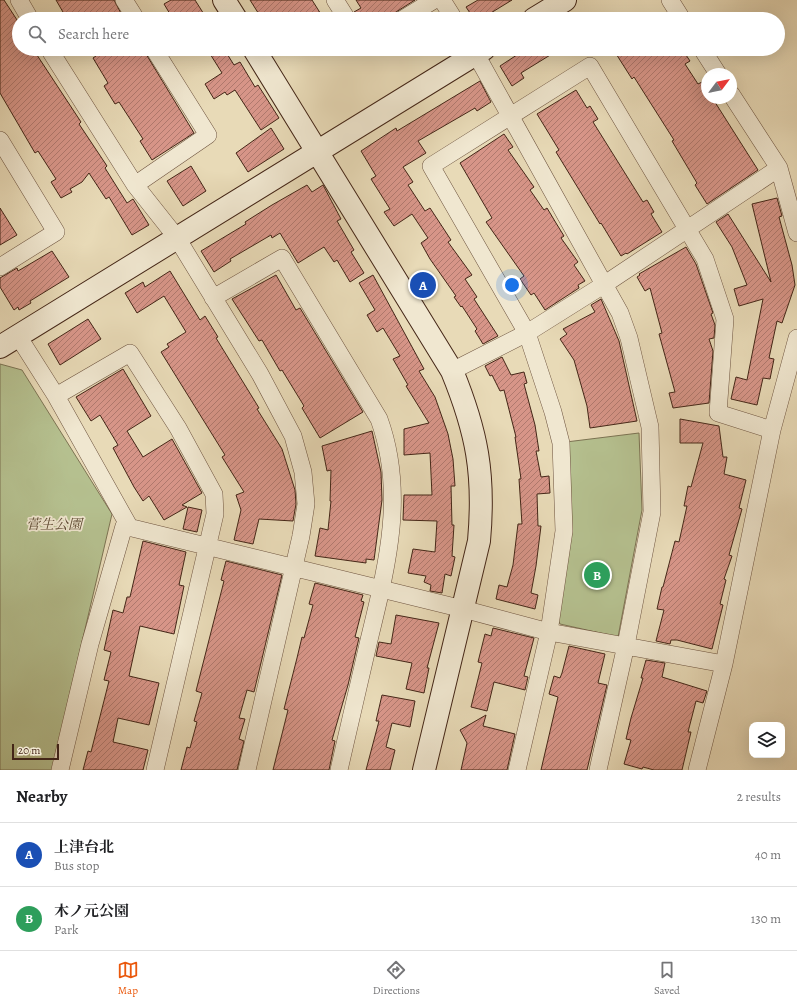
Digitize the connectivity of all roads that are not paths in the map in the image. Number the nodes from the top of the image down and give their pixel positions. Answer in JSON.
{"nodes":[{"id":1,"x":18,"y":0,"type":"edge"},
{"id":2,"x":124,"y":0,"type":"edge"},
{"id":3,"x":224,"y":0,"type":"edge"},
{"id":4,"x":335,"y":0,"type":"edge"},
{"id":5,"x":434,"y":0,"type":"edge"},
{"id":6,"x":442,"y":0,"type":"edge"},
{"id":7,"x":565,"y":0,"type":"edge"},
{"id":8,"x":670,"y":0,"type":"edge"},
{"id":9,"x":26,"y":12,"type":"edge"},
{"id":10,"x":132,"y":12,"type":"edge"},
{"id":11,"x":232,"y":12,"type":"edge"},
{"id":12,"x":343,"y":12,"type":"edge"},
{"id":13,"x":414,"y":12,"type":"edge"},
{"id":14,"x":450,"y":12,"type":"edge"},
{"id":15,"x":545,"y":12,"type":"edge"},
{"id":16,"x":678,"y":12,"type":"edge"},
{"id":17,"x":53,"y":56,"type":"edge"},
{"id":18,"x":158,"y":56,"type":"edge"},
{"id":19,"x":258,"y":56,"type":"edge"},
{"id":20,"x":470,"y":56,"type":"edge"},
{"id":21,"x":480,"y":56,"type":"edge"},
{"id":22,"x":706,"y":56,"type":"edge"},
{"id":23,"x":714,"y":68,"type":"edge"},
{"id":24,"x":737,"y":103,"type":"edge"},
{"id":25,"x":510,"y":116,"type":"junction"},
{"id":26,"x":0,"y":140,"type":"edge"},
{"id":27,"x":318,"y":152,"type":"junction"},
{"id":28,"x":779,"y":168,"type":"junction"},
{"id":29,"x":135,"y":185,"type":"junction"},
{"id":30,"x":687,"y":229,"type":"junction"},
{"id":31,"x":797,"y":233,"type":"edge"},
{"id":32,"x":177,"y":238,"type":"junction"},
{"id":33,"x":0,"y":267,"type":"edge"},
{"id":34,"x":606,"y":284,"type":"junction"},
{"id":35,"x":213,"y":298,"type":"junction"},
{"id":36,"x":527,"y":333,"type":"junction"},
{"id":37,"x":797,"y":338,"type":"edge"},
{"id":38,"x":9,"y":341,"type":"edge"},
{"id":39,"x":452,"y":371,"type":"junction"},
{"id":40,"x":56,"y":396,"type":"junction"},
{"id":41,"x":772,"y":430,"type":"junction"},
{"id":42,"x":130,"y":528,"type":"junction"},
{"id":43,"x":206,"y":547,"type":"junction"},
{"id":44,"x":293,"y":568,"type":"junction"},
{"id":45,"x":381,"y":589,"type":"junction"},
{"id":46,"x":463,"y":609,"type":"junction"},
{"id":47,"x":549,"y":632,"type":"junction"},
{"id":48,"x":626,"y":645,"type":"junction"},
{"id":49,"x":724,"y":664,"type":"junction"},
{"id":50,"x":60,"y":770,"type":"edge"},
{"id":51,"x":155,"y":770,"type":"edge"},
{"id":52,"x":247,"y":770,"type":"edge"},
{"id":53,"x":339,"y":770,"type":"edge"},
{"id":54,"x":424,"y":770,"type":"edge"},
{"id":55,"x":517,"y":770,"type":"edge"},
{"id":56,"x":598,"y":770,"type":"edge"},
{"id":57,"x":697,"y":770,"type":"edge"}],
"edges":[{"from":1,"to":9,"type":"street"},
{"from":2,"to":10,"type":"street"},
{"from":3,"to":11,"type":"street"},
{"from":4,"to":12,"type":"street"},
{"from":5,"to":13,"type":"street"},
{"from":6,"to":14,"type":"street"},
{"from":7,"to":15,"type":"street"},
{"from":8,"to":16,"type":"street"},
{"from":17,"to":29,"type":"street"},
{"from":18,"to":29,"type":"street"},
{"from":19,"to":27,"type":"street"},
{"from":20,"to":27,"type":"street"},
{"from":21,"to":25,"type":"street"},
{"from":22,"to":23,"type":"street"},
{"from":24,"to":28,"type":"street"},
{"from":25,"to":30,"type":"street"},
{"from":25,"to":34,"type":"street"},
{"from":25,"to":36,"type":"street"},
{"from":26,"to":33,"type":"street"},
{"from":27,"to":32,"type":"street"},
{"from":27,"to":39,"type":"street"},
{"from":28,"to":30,"type":"street"},
{"from":28,"to":31,"type":"street"},
{"from":29,"to":32,"type":"street"},
{"from":30,"to":34,"type":"street"},
{"from":30,"to":41,"type":"street"},
{"from":32,"to":35,"type":"street"},
{"from":32,"to":38,"type":"street"},
{"from":34,"to":36,"type":"street"},
{"from":34,"to":48,"type":"street"},
{"from":35,"to":44,"type":"street"},
{"from":35,"to":45,"type":"street"},
{"from":36,"to":39,"type":"street"},
{"from":36,"to":47,"type":"street"},
{"from":37,"to":41,"type":"street"},
{"from":38,"to":40,"type":"street"},
{"from":39,"to":46,"type":"street"},
{"from":40,"to":42,"type":"street"},
{"from":40,"to":43,"type":"street"},
{"from":41,"to":49,"type":"street"},
{"from":42,"to":43,"type":"street"},
{"from":42,"to":50,"type":"street"},
{"from":43,"to":44,"type":"street"},
{"from":43,"to":51,"type":"street"},
{"from":44,"to":45,"type":"street"},
{"from":44,"to":52,"type":"street"},
{"from":45,"to":46,"type":"street"},
{"from":45,"to":53,"type":"street"},
{"from":46,"to":47,"type":"street"},
{"from":46,"to":54,"type":"street"},
{"from":47,"to":48,"type":"street"},
{"from":47,"to":55,"type":"street"},
{"from":48,"to":49,"type":"street"},
{"from":48,"to":56,"type":"street"},
{"from":49,"to":57,"type":"street"}]}
